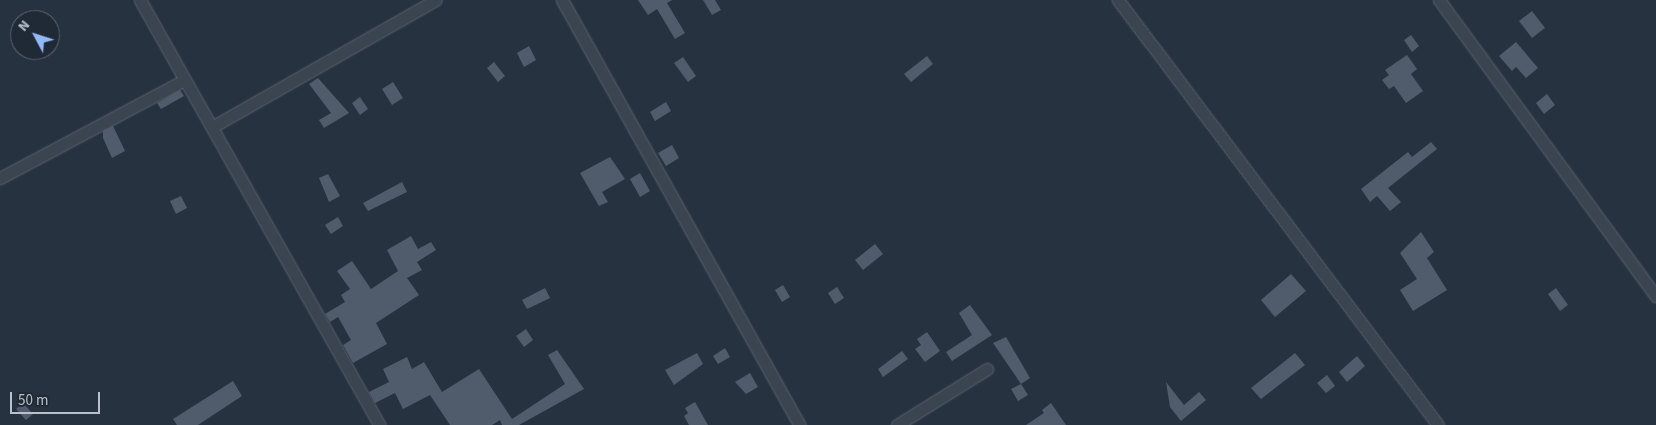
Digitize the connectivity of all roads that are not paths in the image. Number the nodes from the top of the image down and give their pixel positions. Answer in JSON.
{"nodes":[{"id":1,"x":140,"y":0,"type":"edge"},
{"id":2,"x":436,"y":0,"type":"edge"},
{"id":3,"x":562,"y":0,"type":"edge"},
{"id":4,"x":1118,"y":0,"type":"edge"},
{"id":5,"x":1439,"y":0,"type":"edge"},
{"id":6,"x":184,"y":80,"type":"junction"},
{"id":7,"x":212,"y":127,"type":"junction"},
{"id":8,"x":0,"y":178,"type":"edge"},
{"id":9,"x":1656,"y":296,"type":"edge"},
{"id":10,"x":987,"y":369,"type":"dead end"},
{"id":11,"x":379,"y":425,"type":"edge"},
{"id":12,"x":800,"y":425,"type":"edge"},
{"id":13,"x":898,"y":425,"type":"edge"},
{"id":14,"x":1438,"y":425,"type":"edge"}],
"edges":[{"from":1,"to":6,"type":"street"},
{"from":2,"to":7,"type":"street"},
{"from":3,"to":12,"type":"street"},
{"from":4,"to":14,"type":"street"},
{"from":5,"to":9,"type":"street"},
{"from":6,"to":7,"type":"street"},
{"from":6,"to":8,"type":"street"},
{"from":7,"to":11,"type":"street"},
{"from":10,"to":13,"type":"street"}]}
